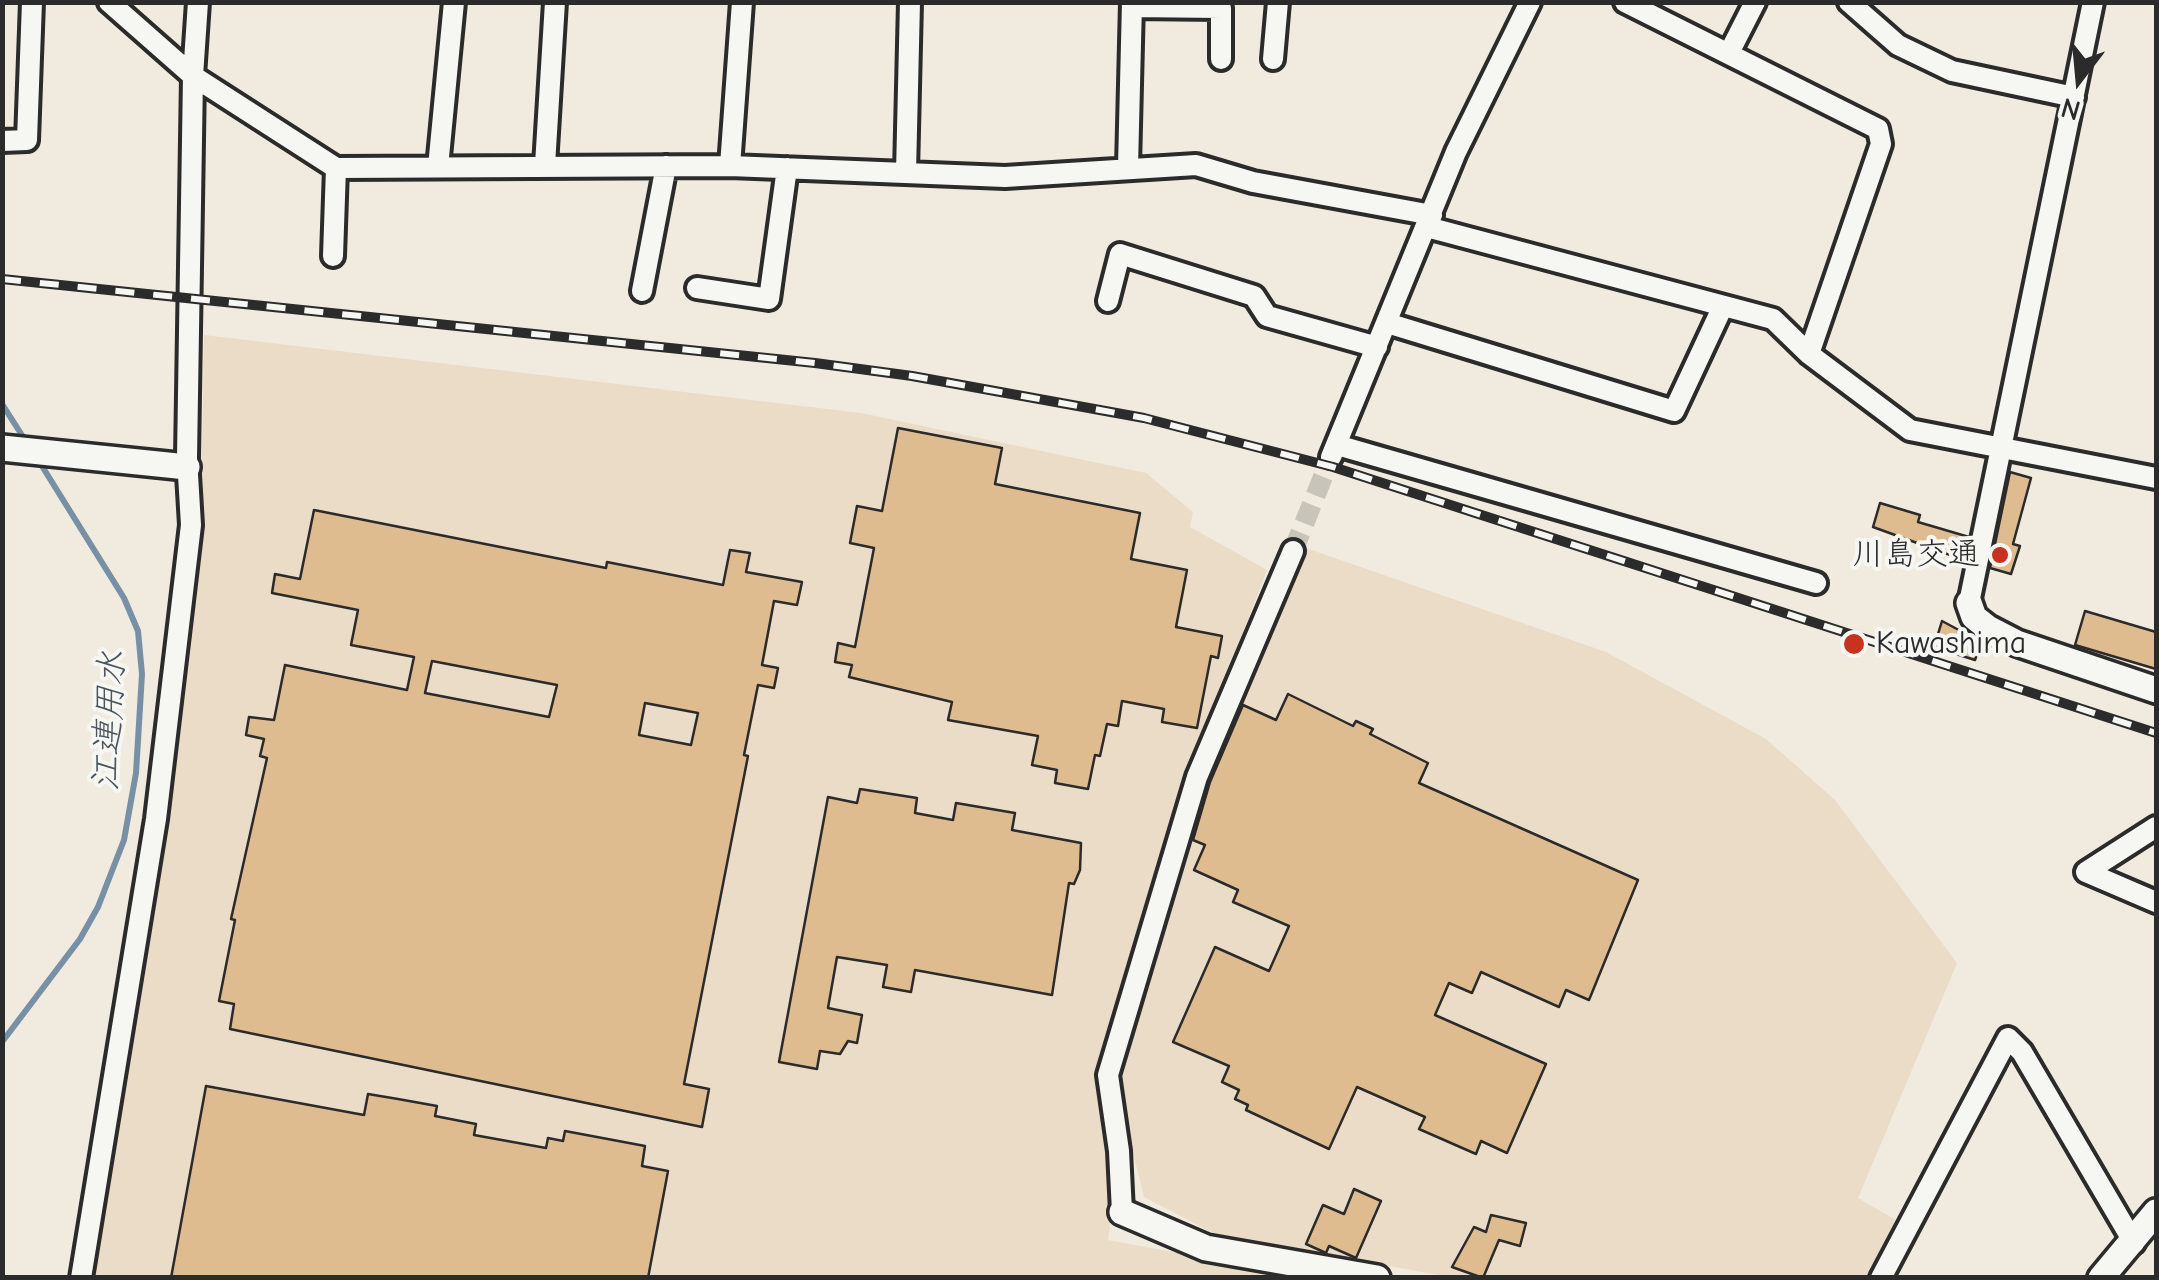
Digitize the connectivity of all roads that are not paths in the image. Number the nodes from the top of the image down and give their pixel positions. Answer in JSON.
{"nodes":[{"id":1,"x":32,"y":2,"type":"edge"},
{"id":2,"x":109,"y":2,"type":"edge"},
{"id":3,"x":198,"y":2,"type":"edge"},
{"id":4,"x":454,"y":2,"type":"edge"},
{"id":5,"x":556,"y":2,"type":"edge"},
{"id":6,"x":742,"y":2,"type":"edge"},
{"id":7,"x":910,"y":2,"type":"edge"},
{"id":8,"x":1278,"y":2,"type":"edge"},
{"id":9,"x":1530,"y":2,"type":"edge"},
{"id":10,"x":1625,"y":2,"type":"edge"},
{"id":11,"x":1755,"y":2,"type":"edge"},
{"id":12,"x":1849,"y":2,"type":"edge"},
{"id":13,"x":2093,"y":2,"type":"edge"},
{"id":14,"x":1132,"y":4,"type":"edge"},
{"id":15,"x":1730,"y":51,"type":"junction"},
{"id":16,"x":1221,"y":59,"type":"dead end"},
{"id":17,"x":1273,"y":59,"type":"dead end"},
{"id":18,"x":192,"y":76,"type":"junction"},
{"id":19,"x":2074,"y":97,"type":"junction"},
{"id":20,"x":2,"y":141,"type":"edge"},
{"id":21,"x":545,"y":165,"type":"junction"},
{"id":22,"x":666,"y":166,"type":"junction"},
{"id":23,"x":730,"y":166,"type":"junction"},
{"id":24,"x":438,"y":167,"type":"junction"},
{"id":25,"x":1128,"y":167,"type":"junction"},
{"id":26,"x":336,"y":168,"type":"junction"},
{"id":27,"x":788,"y":168,"type":"junction"},
{"id":28,"x":906,"y":173,"type":"junction"},
{"id":29,"x":1429,"y":221,"type":"junction"},
{"id":30,"x":333,"y":256,"type":"dead end"},
{"id":31,"x":697,"y":288,"type":"dead end"},
{"id":32,"x":642,"y":291,"type":"dead end"},
{"id":33,"x":1108,"y":302,"type":"dead end"},
{"id":34,"x":1723,"y":306,"type":"junction"},
{"id":35,"x":1387,"y":323,"type":"junction"},
{"id":36,"x":1377,"y":348,"type":"junction"},
{"id":37,"x":1809,"y":354,"type":"junction"},
{"id":38,"x":1999,"y":448,"type":"junction"},
{"id":39,"x":9,"y":449,"type":"edge"},
{"id":40,"x":187,"y":466,"type":"junction"},
{"id":41,"x":2156,"y":478,"type":"edge"},
{"id":42,"x":1293,"y":552,"type":"tunnel mouth"},
{"id":43,"x":1816,"y":584,"type":"dead end"},
{"id":44,"x":1968,"y":603,"type":"joint"},
{"id":45,"x":2156,"y":690,"type":"edge"},
{"id":46,"x":2156,"y":826,"type":"edge"},
{"id":47,"x":2156,"y":902,"type":"edge"},
{"id":48,"x":1122,"y":1212,"type":"joint"},
{"id":49,"x":2156,"y":1212,"type":"edge"},
{"id":50,"x":2134,"y":1242,"type":"junction"},
{"id":51,"x":81,"y":1278,"type":"edge"},
{"id":52,"x":1377,"y":1278,"type":"edge"},
{"id":53,"x":1881,"y":1278,"type":"edge"},
{"id":54,"x":2101,"y":1278,"type":"edge"}],
"edges":[{"from":1,"to":20,"type":"street"},
{"from":2,"to":18,"type":"street"},
{"from":3,"to":18,"type":"street"},
{"from":4,"to":24,"type":"street"},
{"from":5,"to":21,"type":"street"},
{"from":6,"to":23,"type":"street"},
{"from":7,"to":28,"type":"street"},
{"from":8,"to":17,"type":"street"},
{"from":9,"to":29,"type":"street"},
{"from":10,"to":15,"type":"street"},
{"from":11,"to":15,"type":"street"},
{"from":12,"to":19,"type":"street"},
{"from":13,"to":19,"type":"street"},
{"from":14,"to":16,"type":"street"},
{"from":14,"to":25,"type":"street"},
{"from":15,"to":37,"type":"street"},
{"from":18,"to":26,"type":"street"},
{"from":18,"to":40,"type":"street"},
{"from":19,"to":38,"type":"street"},
{"from":21,"to":22,"type":"street"},
{"from":21,"to":24,"type":"street"},
{"from":22,"to":23,"type":"street"},
{"from":22,"to":32,"type":"street"},
{"from":23,"to":27,"type":"street"},
{"from":24,"to":26,"type":"street"},
{"from":25,"to":28,"type":"street"},
{"from":25,"to":29,"type":"street"},
{"from":26,"to":30,"type":"street"},
{"from":27,"to":28,"type":"street"},
{"from":27,"to":31,"type":"street"},
{"from":29,"to":34,"type":"street"},
{"from":29,"to":35,"type":"street"},
{"from":33,"to":36,"type":"street"},
{"from":34,"to":35,"type":"street"},
{"from":34,"to":37,"type":"street"},
{"from":35,"to":36,"type":"street"},
{"from":36,"to":43,"type":"street"},
{"from":37,"to":38,"type":"street"},
{"from":38,"to":41,"type":"street"},
{"from":38,"to":44,"type":"street"},
{"from":39,"to":40,"type":"street"},
{"from":40,"to":51,"type":"street"},
{"from":42,"to":48,"type":"street"},
{"from":44,"to":45,"type":"street"},
{"from":46,"to":47,"type":"street"},
{"from":48,"to":52,"type":"street"},
{"from":49,"to":50,"type":"street"},
{"from":50,"to":53,"type":"street"},
{"from":50,"to":54,"type":"street"}]}
